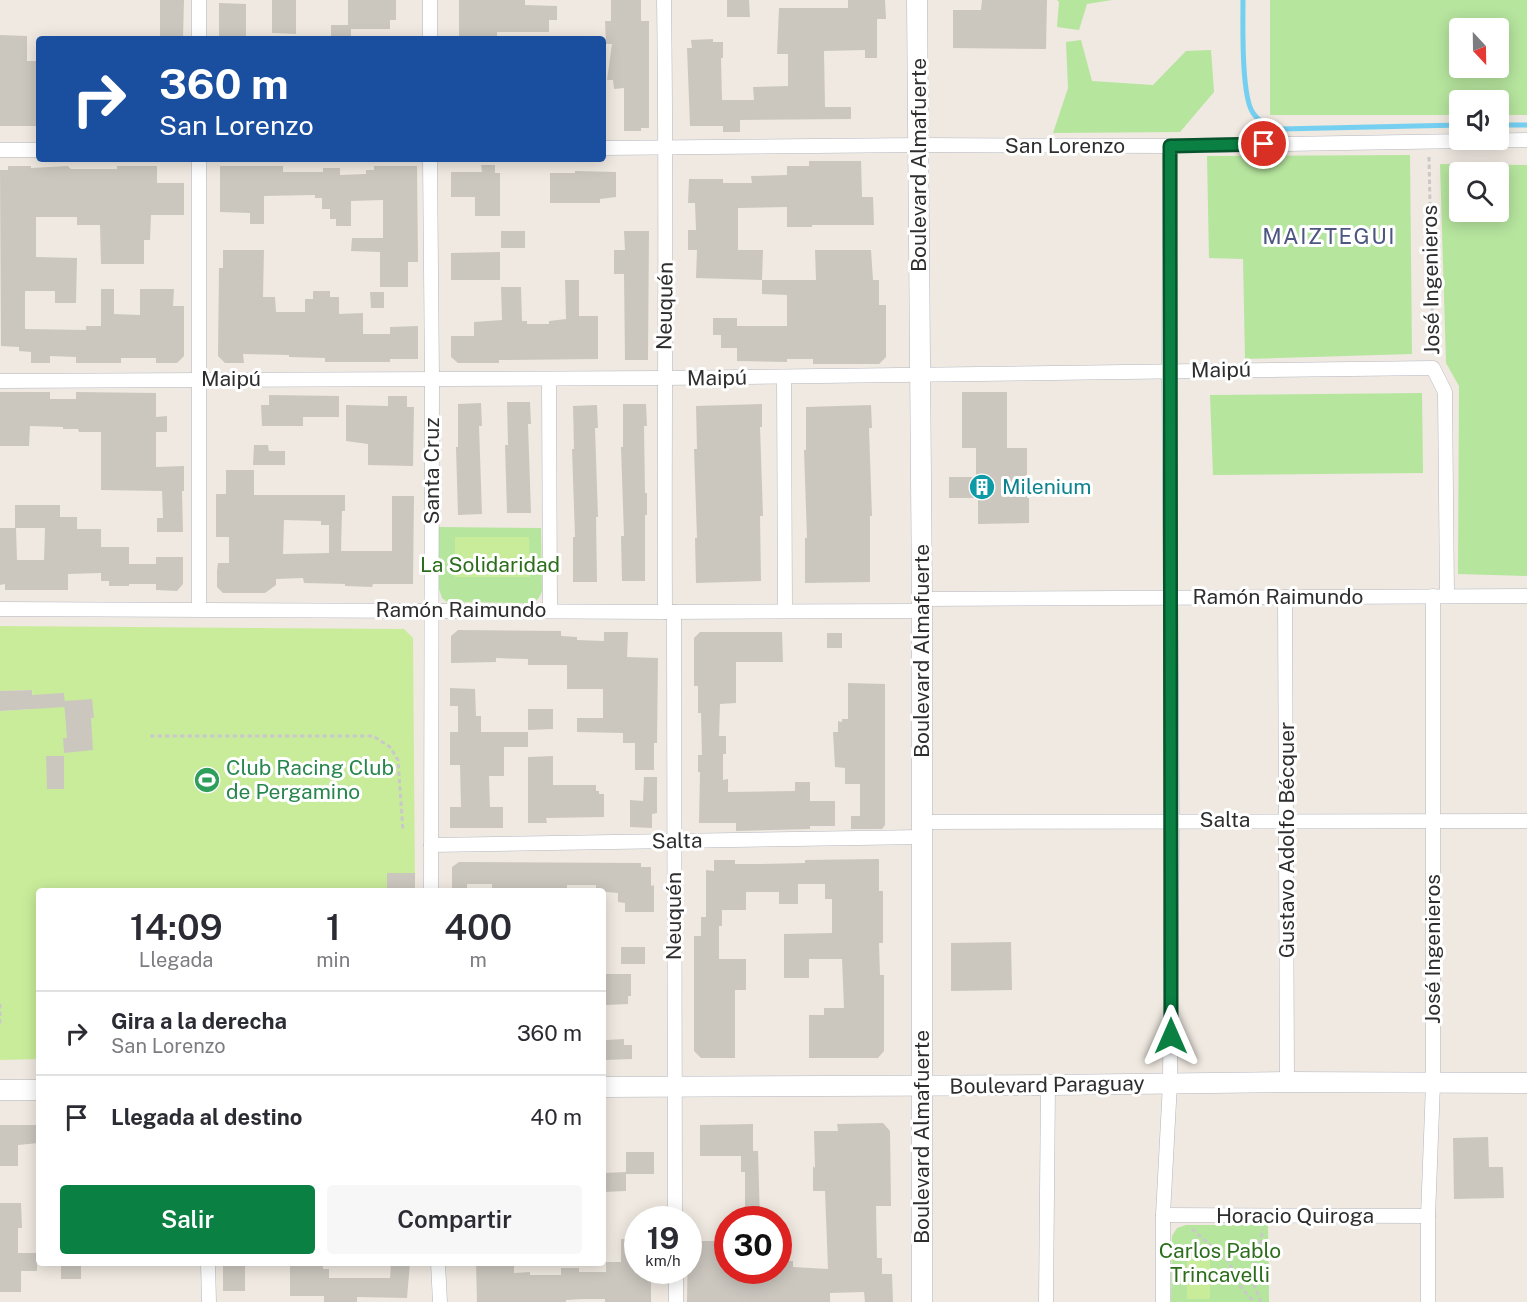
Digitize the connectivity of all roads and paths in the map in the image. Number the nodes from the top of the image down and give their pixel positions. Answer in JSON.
{"nodes":[{"id":1,"x":199,"y":0,"type":"edge"},
{"id":2,"x":430,"y":0,"type":"edge"},
{"id":3,"x":664,"y":0,"type":"edge"},
{"id":4,"x":917,"y":0,"type":"edge"},
{"id":5,"x":199,"y":36,"type":"edge"},
{"id":6,"x":430,"y":36,"type":"edge"},
{"id":7,"x":1527,"y":140,"type":"edge"},
{"id":8,"x":1428,"y":141,"type":"junction"},
{"id":9,"x":919,"y":145,"type":"junction"},
{"id":10,"x":1170,"y":146,"type":"junction"},
{"id":11,"x":606,"y":148,"type":"edge"},
{"id":12,"x":666,"y":148,"type":"junction"},
{"id":13,"x":0,"y":150,"type":"edge"},
{"id":14,"x":36,"y":150,"type":"edge"},
{"id":15,"x":199,"y":162,"type":"edge"},
{"id":16,"x":430,"y":162,"type":"edge"},
{"id":17,"x":1433,"y":368,"type":"junction"},
{"id":18,"x":1169,"y":370,"type":"junction"},
{"id":19,"x":921,"y":374,"type":"junction"},
{"id":20,"x":784,"y":377,"type":"junction"},
{"id":21,"x":664,"y":378,"type":"junction"},
{"id":22,"x":198,"y":379,"type":"junction"},
{"id":23,"x":432,"y":379,"type":"junction"},
{"id":24,"x":549,"y":379,"type":"junction"},
{"id":25,"x":0,"y":381,"type":"edge"},
{"id":26,"x":1440,"y":596,"type":"junction"},
{"id":27,"x":1527,"y":596,"type":"edge"},
{"id":28,"x":1285,"y":597,"type":"junction"},
{"id":29,"x":1171,"y":598,"type":"junction"},
{"id":30,"x":922,"y":605,"type":"junction"},
{"id":31,"x":198,"y":608,"type":"junction"},
{"id":32,"x":0,"y":609,"type":"edge"},
{"id":33,"x":431,"y":610,"type":"junction"},
{"id":34,"x":550,"y":610,"type":"junction"},
{"id":35,"x":785,"y":611,"type":"junction"},
{"id":36,"x":670,"y":612,"type":"junction"},
{"id":37,"x":150,"y":736,"type":"dead end"},
{"id":38,"x":1172,"y":820,"type":"junction"},
{"id":39,"x":1288,"y":820,"type":"junction"},
{"id":40,"x":1527,"y":820,"type":"edge"},
{"id":41,"x":1433,"y":821,"type":"junction"},
{"id":42,"x":922,"y":829,"type":"junction"},
{"id":43,"x":403,"y":831,"type":"dead end"},
{"id":44,"x":674,"y":841,"type":"junction"},
{"id":45,"x":431,"y":845,"type":"junction"},
{"id":46,"x":431,"y":888,"type":"edge"},
{"id":47,"x":0,"y":1004,"type":"edge"},
{"id":48,"x":0,"y":1024,"type":"edge"},
{"id":49,"x":1287,"y":1082,"type":"junction"},
{"id":50,"x":1170,"y":1083,"type":"junction"},
{"id":51,"x":1527,"y":1083,"type":"edge"},
{"id":52,"x":1434,"y":1084,"type":"junction"},
{"id":53,"x":1048,"y":1085,"type":"junction"},
{"id":54,"x":921,"y":1086,"type":"junction"},
{"id":55,"x":606,"y":1087,"type":"edge"},
{"id":56,"x":674,"y":1087,"type":"junction"},
{"id":57,"x":0,"y":1090,"type":"edge"},
{"id":58,"x":36,"y":1090,"type":"edge"},
{"id":59,"x":675,"y":1206,"type":"edge"},
{"id":60,"x":1163,"y":1215,"type":"junction"},
{"id":61,"x":1428,"y":1216,"type":"junction"},
{"id":62,"x":1189,"y":1227,"type":"dead end"},
{"id":63,"x":1264,"y":1227,"type":"dead end"},
{"id":64,"x":208,"y":1266,"type":"edge"},
{"id":65,"x":438,"y":1266,"type":"edge"},
{"id":66,"x":676,"y":1284,"type":"edge"},
{"id":67,"x":209,"y":1302,"type":"edge"},
{"id":68,"x":440,"y":1302,"type":"edge"},
{"id":69,"x":676,"y":1302,"type":"edge"},
{"id":70,"x":922,"y":1302,"type":"edge"},
{"id":71,"x":1046,"y":1302,"type":"edge"},
{"id":72,"x":1163,"y":1302,"type":"edge"},
{"id":73,"x":1254,"y":1302,"type":"edge"},
{"id":74,"x":1261,"y":1302,"type":"edge"},
{"id":75,"x":1428,"y":1302,"type":"edge"}],
"edges":[{"from":1,"to":5,"type":"street"},
{"from":2,"to":6,"type":"street"},
{"from":3,"to":12,"type":"street","name":"Neuquén"},
{"from":4,"to":9,"type":"main road","name":"Boulevard Almafuerte"},
{"from":7,"to":8,"type":"street","name":"San Lorenzo"},
{"from":8,"to":10,"type":"street","name":"San Lorenzo"},
{"from":8,"to":17,"type":"path","name":"José Ingenieros"},
{"from":9,"to":10,"type":"street","name":"San Lorenzo"},
{"from":9,"to":12,"type":"street","name":"San Lorenzo"},
{"from":9,"to":19,"type":"main road","name":"Boulevard Almafuerte"},
{"from":10,"to":18,"type":"street"},
{"from":11,"to":12,"type":"street","name":"San Lorenzo"},
{"from":12,"to":21,"type":"street","name":"Neuquén"},
{"from":13,"to":14,"type":"street"},
{"from":15,"to":22,"type":"street"},
{"from":16,"to":23,"type":"street","name":"Santa Cruz"},
{"from":17,"to":18,"type":"street","name":"Maipú"},
{"from":17,"to":26,"type":"street","name":"José Ingenieros"},
{"from":18,"to":19,"type":"street","name":"Maipú"},
{"from":18,"to":29,"type":"street"},
{"from":19,"to":20,"type":"street","name":"Maipú"},
{"from":19,"to":30,"type":"main road","name":"Boulevard Almafuerte"},
{"from":20,"to":21,"type":"street","name":"Maipú"},
{"from":20,"to":35,"type":"street"},
{"from":21,"to":24,"type":"street","name":"Maipú"},
{"from":21,"to":36,"type":"street","name":"Neuquén"},
{"from":22,"to":23,"type":"street","name":"Maipú"},
{"from":22,"to":25,"type":"street","name":"Maipú"},
{"from":22,"to":31,"type":"street"},
{"from":23,"to":24,"type":"street","name":"Maipú"},
{"from":23,"to":33,"type":"street","name":"Santa Cruz"},
{"from":24,"to":34,"type":"street"},
{"from":26,"to":27,"type":"street","name":"Ramón Raimundo"},
{"from":26,"to":28,"type":"street","name":"Ramón Raimundo"},
{"from":26,"to":41,"type":"street","name":"José Ingenieros"},
{"from":28,"to":29,"type":"street","name":"Ramón Raimundo"},
{"from":28,"to":39,"type":"street","name":"Gustavo Adolfo Bécquer"},
{"from":29,"to":30,"type":"street","name":"Ramón Raimundo"},
{"from":29,"to":38,"type":"street"},
{"from":30,"to":35,"type":"street","name":"Ramón Raimundo"},
{"from":30,"to":42,"type":"main road","name":"Boulevard Almafuerte"},
{"from":31,"to":32,"type":"street","name":"Ramón Raimundo"},
{"from":31,"to":33,"type":"street","name":"Ramón Raimundo"},
{"from":33,"to":34,"type":"street","name":"Ramón Raimundo"},
{"from":33,"to":45,"type":"street","name":"Santa Cruz"},
{"from":34,"to":36,"type":"street","name":"Ramón Raimundo"},
{"from":35,"to":36,"type":"street","name":"Ramón Raimundo"},
{"from":36,"to":44,"type":"street","name":"Neuquén"},
{"from":37,"to":43,"type":"path"},
{"from":38,"to":39,"type":"street","name":"Salta"},
{"from":38,"to":42,"type":"street","name":"Salta"},
{"from":38,"to":50,"type":"street"},
{"from":39,"to":41,"type":"street","name":"Salta"},
{"from":39,"to":49,"type":"street","name":"Gustavo Adolfo Bécquer"},
{"from":40,"to":41,"type":"street","name":"Salta"},
{"from":41,"to":52,"type":"street","name":"José Ingenieros"},
{"from":42,"to":44,"type":"street","name":"Salta"},
{"from":42,"to":54,"type":"main road","name":"Boulevard Almafuerte"},
{"from":44,"to":45,"type":"street","name":"Salta"},
{"from":44,"to":56,"type":"street","name":"Neuquén"},
{"from":45,"to":46,"type":"street","name":"Santa Cruz"},
{"from":47,"to":48,"type":"path"},
{"from":49,"to":50,"type":"main road","name":"Boulevard Paraguay"},
{"from":49,"to":52,"type":"main road","name":"Boulevard Paraguay"},
{"from":50,"to":53,"type":"main road","name":"Boulevard Paraguay"},
{"from":50,"to":60,"type":"street"},
{"from":51,"to":52,"type":"main road","name":"Boulevard Paraguay"},
{"from":52,"to":61,"type":"street","name":"José Ingenieros"},
{"from":53,"to":54,"type":"main road","name":"Boulevard Paraguay"},
{"from":53,"to":71,"type":"street"},
{"from":54,"to":56,"type":"main road","name":"Boulevard Paraguay"},
{"from":54,"to":70,"type":"main road","name":"Boulevard Almafuerte"},
{"from":55,"to":56,"type":"main road","name":"Boulevard Paraguay"},
{"from":56,"to":59,"type":"street","name":"Neuquén"},
{"from":57,"to":58,"type":"main road"},
{"from":60,"to":61,"type":"street","name":"Horacio Quiroga"},
{"from":60,"to":72,"type":"street"},
{"from":61,"to":75,"type":"street","name":"José Ingenieros"},
{"from":62,"to":73,"type":"path"},
{"from":63,"to":74,"type":"path"},
{"from":64,"to":67,"type":"street"},
{"from":65,"to":68,"type":"street"},
{"from":66,"to":69,"type":"street"}]}
